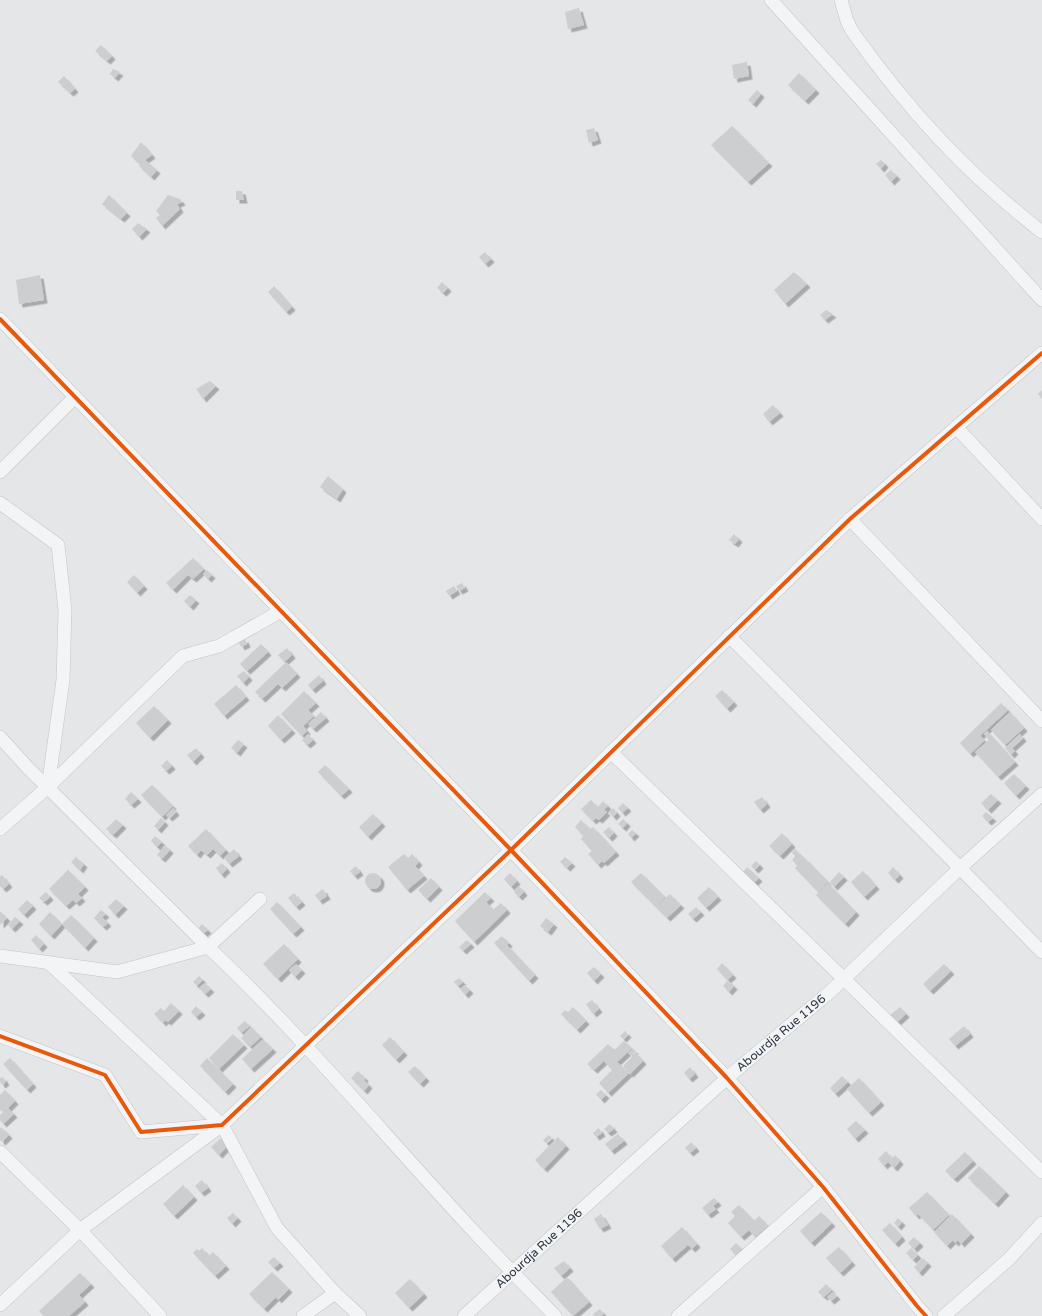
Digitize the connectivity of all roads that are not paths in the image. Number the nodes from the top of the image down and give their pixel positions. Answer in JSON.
{"nodes":[{"id":1,"x":771,"y":0,"type":"edge"},
{"id":2,"x":841,"y":0,"type":"edge"},
{"id":3,"x":1042,"y":232,"type":"edge"},
{"id":4,"x":1042,"y":300,"type":"edge"},
{"id":5,"x":0,"y":319,"type":"edge"},
{"id":6,"x":1042,"y":353,"type":"edge"},
{"id":7,"x":75,"y":396,"type":"junction"},
{"id":8,"x":956,"y":427,"type":"junction"},
{"id":9,"x":0,"y":472,"type":"edge"},
{"id":10,"x":0,"y":503,"type":"edge"},
{"id":11,"x":850,"y":519,"type":"junction"},
{"id":12,"x":1042,"y":519,"type":"edge"},
{"id":13,"x":281,"y":611,"type":"junction"},
{"id":14,"x":730,"y":636,"type":"junction"},
{"id":15,"x":1042,"y":721,"type":"edge"},
{"id":16,"x":0,"y":737,"type":"edge"},
{"id":17,"x":611,"y":752,"type":"junction"},
{"id":18,"x":48,"y":787,"type":"junction"},
{"id":19,"x":1042,"y":794,"type":"edge"},
{"id":20,"x":0,"y":830,"type":"edge"},
{"id":21,"x":511,"y":850,"type":"junction"},
{"id":22,"x":960,"y":868,"type":"junction"},
{"id":23,"x":260,"y":899,"type":"dead end"},
{"id":24,"x":208,"y":947,"type":"junction"},
{"id":25,"x":1042,"y":952,"type":"edge"},
{"id":26,"x":0,"y":956,"type":"edge"},
{"id":27,"x":49,"y":963,"type":"junction"},
{"id":28,"x":844,"y":979,"type":"junction"},
{"id":29,"x":0,"y":1036,"type":"edge"},
{"id":30,"x":305,"y":1046,"type":"junction"},
{"id":31,"x":727,"y":1078,"type":"junction"},
{"id":32,"x":222,"y":1125,"type":"junction"},
{"id":33,"x":0,"y":1152,"type":"edge"},
{"id":34,"x":1042,"y":1172,"type":"edge"},
{"id":35,"x":823,"y":1187,"type":"junction"},
{"id":36,"x":1042,"y":1223,"type":"edge"},
{"id":37,"x":80,"y":1230,"type":"junction"},
{"id":38,"x":513,"y":1272,"type":"junction"},
{"id":39,"x":335,"y":1293,"type":"junction"},
{"id":40,"x":0,"y":1305,"type":"edge"},
{"id":41,"x":163,"y":1315,"type":"edge"},
{"id":42,"x":303,"y":1316,"type":"edge"},
{"id":43,"x":360,"y":1316,"type":"edge"},
{"id":44,"x":464,"y":1316,"type":"edge"},
{"id":45,"x":555,"y":1316,"type":"edge"},
{"id":46,"x":678,"y":1316,"type":"edge"},
{"id":47,"x":926,"y":1316,"type":"edge"},
{"id":48,"x":944,"y":1316,"type":"edge"}],
"edges":[{"from":1,"to":4,"type":"street"},
{"from":2,"to":3,"type":"street"},
{"from":5,"to":7,"type":"street"},
{"from":6,"to":8,"type":"street"},
{"from":7,"to":9,"type":"street"},
{"from":7,"to":13,"type":"street"},
{"from":8,"to":11,"type":"street"},
{"from":8,"to":12,"type":"street"},
{"from":10,"to":18,"type":"street"},
{"from":11,"to":14,"type":"street"},
{"from":11,"to":15,"type":"street"},
{"from":13,"to":18,"type":"street"},
{"from":13,"to":21,"type":"street"},
{"from":14,"to":17,"type":"street"},
{"from":14,"to":22,"type":"street"},
{"from":16,"to":18,"type":"street"},
{"from":17,"to":21,"type":"street"},
{"from":17,"to":28,"type":"street"},
{"from":18,"to":20,"type":"street"},
{"from":18,"to":24,"type":"street"},
{"from":19,"to":22,"type":"street","name":"Abourdja Rue 1196"},
{"from":21,"to":30,"type":"street"},
{"from":21,"to":31,"type":"street"},
{"from":22,"to":25,"type":"street"},
{"from":22,"to":28,"type":"street","name":"Abourdja Rue 1196"},
{"from":23,"to":24,"type":"street"},
{"from":24,"to":27,"type":"street"},
{"from":24,"to":30,"type":"street"},
{"from":26,"to":27,"type":"street"},
{"from":27,"to":32,"type":"street"},
{"from":28,"to":31,"type":"street","name":"Abourdja Rue 1196"},
{"from":28,"to":34,"type":"street"},
{"from":29,"to":32,"type":"street"},
{"from":30,"to":32,"type":"street"},
{"from":30,"to":38,"type":"street"},
{"from":31,"to":35,"type":"street"},
{"from":31,"to":38,"type":"street","name":"Abourdja Rue 1196"},
{"from":32,"to":37,"type":"street"},
{"from":32,"to":39,"type":"street"},
{"from":33,"to":37,"type":"street"},
{"from":35,"to":46,"type":"street"},
{"from":35,"to":47,"type":"street"},
{"from":36,"to":48,"type":"street"},
{"from":37,"to":40,"type":"street"},
{"from":37,"to":41,"type":"street"},
{"from":38,"to":44,"type":"street","name":"Abourdja Rue 1196"},
{"from":38,"to":45,"type":"street"},
{"from":39,"to":42,"type":"street"},
{"from":39,"to":43,"type":"street"}]}
